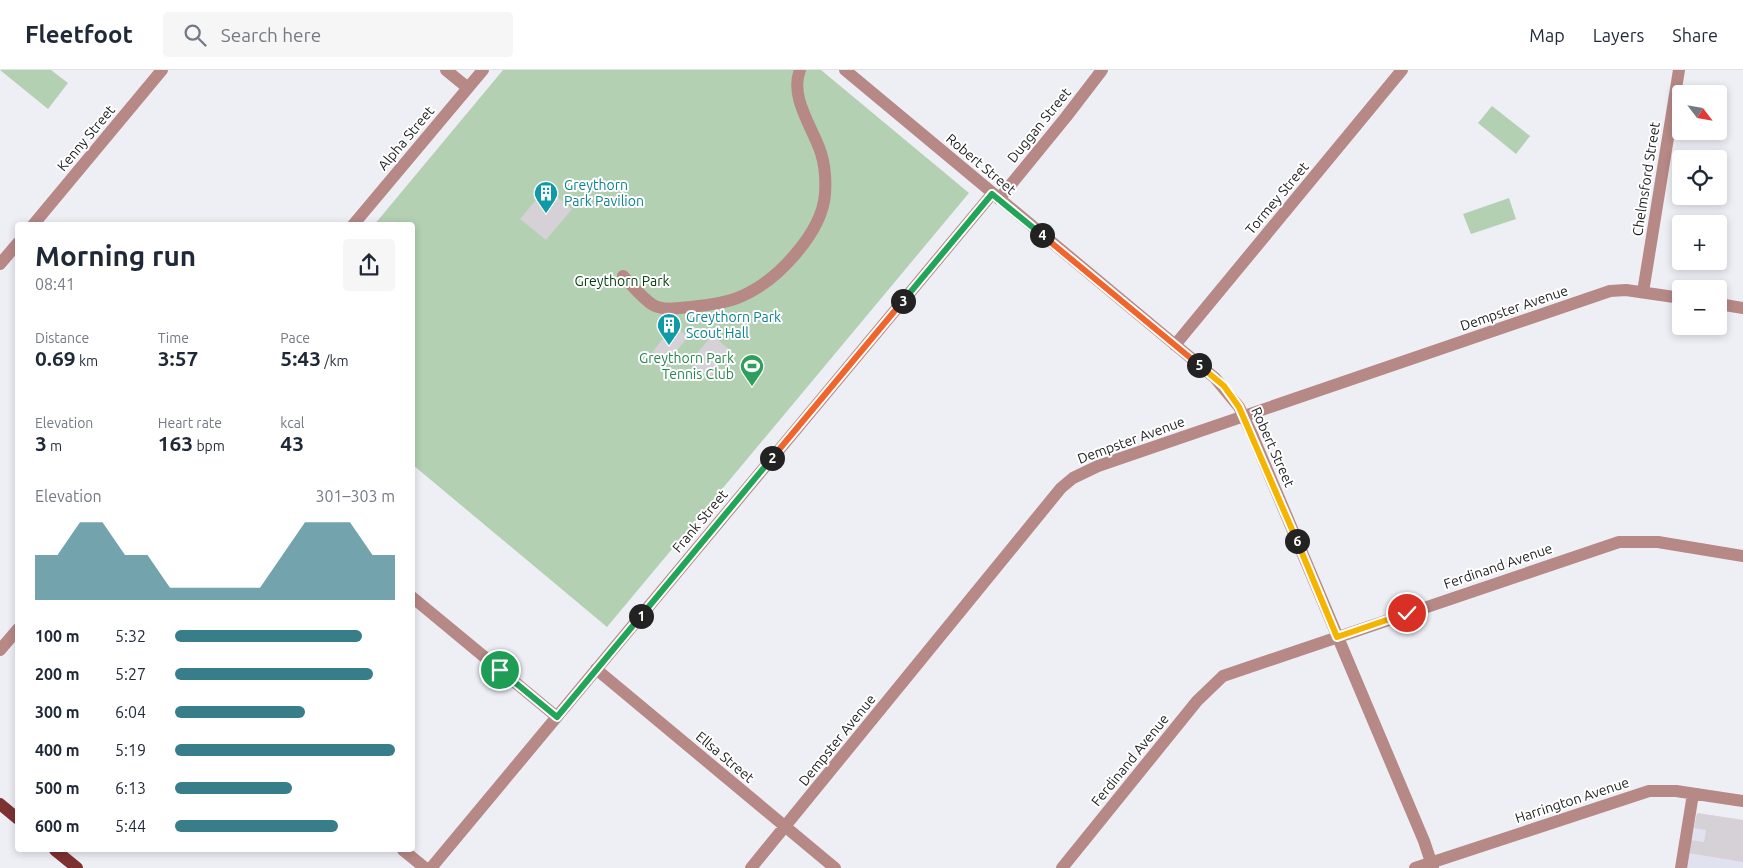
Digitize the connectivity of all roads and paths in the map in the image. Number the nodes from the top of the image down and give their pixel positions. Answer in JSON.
{"nodes":[{"id":1,"x":162,"y":70,"type":"edge"},
{"id":2,"x":446,"y":70,"type":"edge"},
{"id":3,"x":483,"y":70,"type":"edge"},
{"id":4,"x":800,"y":70,"type":"edge"},
{"id":5,"x":845,"y":70,"type":"edge"},
{"id":6,"x":1102,"y":70,"type":"edge"},
{"id":7,"x":1402,"y":70,"type":"edge"},
{"id":8,"x":1679,"y":70,"type":"edge"},
{"id":9,"x":468,"y":88,"type":"junction"},
{"id":10,"x":996,"y":196,"type":"junction"},
{"id":11,"x":35,"y":222,"type":"edge"},
{"id":12,"x":356,"y":222,"type":"edge"},
{"id":13,"x":15,"y":246,"type":"edge"},
{"id":14,"x":0,"y":264,"type":"edge"},
{"id":15,"x":623,"y":276,"type":"dead end"},
{"id":16,"x":1643,"y":292,"type":"junction"},
{"id":17,"x":1672,"y":297,"type":"edge"},
{"id":18,"x":1727,"y":305,"type":"edge"},
{"id":19,"x":1743,"y":308,"type":"edge"},
{"id":20,"x":1175,"y":345,"type":"junction"},
{"id":21,"x":1244,"y":416,"type":"junction"},
{"id":22,"x":1743,"y":556,"type":"edge"},
{"id":23,"x":415,"y":599,"type":"edge"},
{"id":24,"x":15,"y":632,"type":"edge"},
{"id":25,"x":1337,"y":637,"type":"junction"},
{"id":26,"x":0,"y":650,"type":"edge"},
{"id":27,"x":596,"y":670,"type":"junction"},
{"id":28,"x":557,"y":717,"type":"junction"},
{"id":29,"x":1693,"y":794,"type":"junction"},
{"id":30,"x":1743,"y":802,"type":"edge"},
{"id":31,"x":0,"y":804,"type":"edge"},
{"id":32,"x":15,"y":816,"type":"edge"},
{"id":33,"x":785,"y":826,"type":"junction"},
{"id":34,"x":57,"y":852,"type":"edge"},
{"id":35,"x":405,"y":852,"type":"edge"},
{"id":36,"x":1432,"y":865,"type":"edge"},
{"id":37,"x":77,"y":868,"type":"edge"},
{"id":38,"x":425,"y":868,"type":"edge"},
{"id":39,"x":431,"y":868,"type":"edge"},
{"id":40,"x":751,"y":868,"type":"edge"},
{"id":41,"x":835,"y":868,"type":"edge"},
{"id":42,"x":1062,"y":868,"type":"edge"},
{"id":43,"x":1415,"y":868,"type":"edge"},
{"id":44,"x":1682,"y":868,"type":"edge"}],
"edges":[{"from":1,"to":11,"type":"street","name":"Kenny Street"},
{"from":2,"to":9,"type":"street"},
{"from":3,"to":9,"type":"street","name":"Alpha Street"},
{"from":4,"to":15,"type":"street"},
{"from":5,"to":10,"type":"street","name":"Robert Street"},
{"from":6,"to":10,"type":"street","name":"Duggan Street"},
{"from":7,"to":20,"type":"street","name":"Tormey Street"},
{"from":8,"to":16,"type":"street","name":"Chelmsford Street"},
{"from":9,"to":12,"type":"street","name":"Alpha Street"},
{"from":10,"to":20,"type":"street","name":"Robert Street"},
{"from":10,"to":27,"type":"street","name":"Frank Street"},
{"from":13,"to":14,"type":"street"},
{"from":16,"to":17,"type":"street","name":"Dempster Avenue"},
{"from":16,"to":21,"type":"street","name":"Dempster Avenue"},
{"from":18,"to":19,"type":"street"},
{"from":20,"to":21,"type":"street","name":"Robert Street"},
{"from":21,"to":25,"type":"street","name":"Robert Street"},
{"from":21,"to":33,"type":"street","name":"Dempster Avenue"},
{"from":22,"to":25,"type":"street","name":"Ferdinand Avenue"},
{"from":23,"to":28,"type":"street"},
{"from":24,"to":26,"type":"street"},
{"from":25,"to":36,"type":"street","name":"Robert Street"},
{"from":25,"to":42,"type":"street","name":"Ferdinand Avenue"},
{"from":27,"to":28,"type":"street","name":"Frank Street"},
{"from":27,"to":33,"type":"street","name":"Ellsa Street"},
{"from":28,"to":39,"type":"street","name":"Frank Street"},
{"from":29,"to":30,"type":"street","name":"Harrington Avenue"},
{"from":29,"to":36,"type":"street","name":"Harrington Avenue"},
{"from":29,"to":44,"type":"street"},
{"from":31,"to":32,"type":"main road"},
{"from":33,"to":40,"type":"street","name":"Dempster Avenue"},
{"from":33,"to":41,"type":"street","name":"Ellsa Street"},
{"from":34,"to":37,"type":"main road"},
{"from":35,"to":38,"type":"street"},
{"from":36,"to":43,"type":"street","name":"Harrington Avenue"}]}
